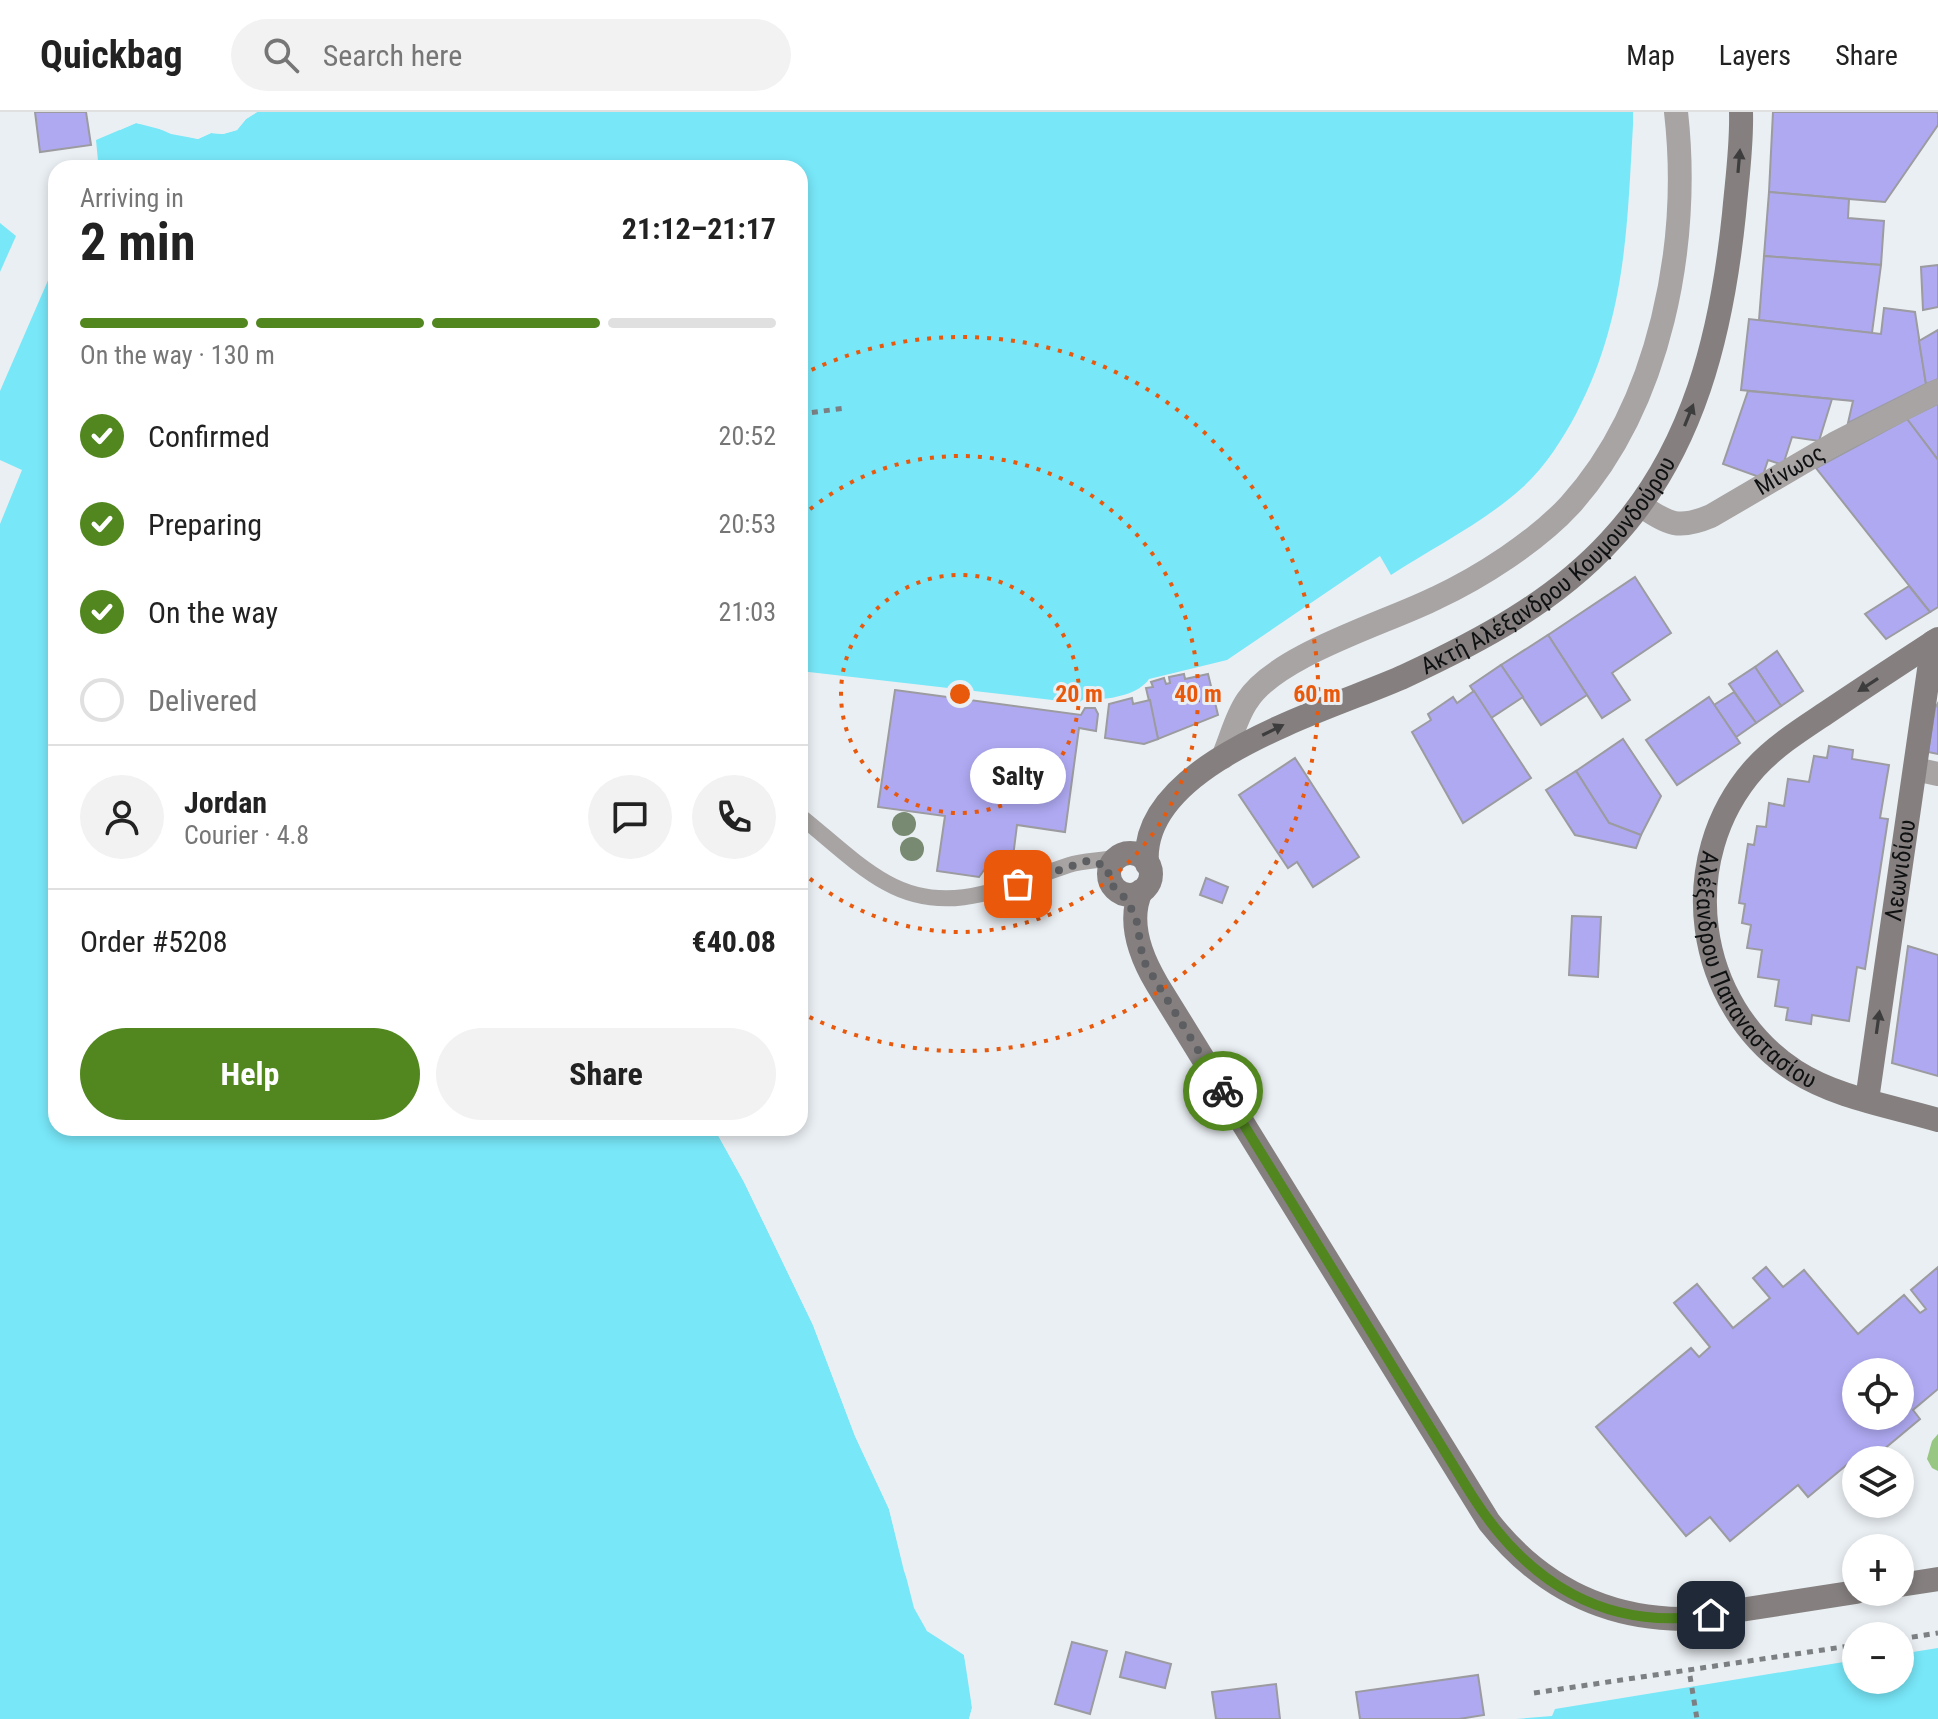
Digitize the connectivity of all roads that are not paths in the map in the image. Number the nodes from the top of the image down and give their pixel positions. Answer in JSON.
{"nodes":[{"id":1,"x":1676,"y":112,"type":"edge"},
{"id":2,"x":1741,"y":112,"type":"edge"},
{"id":3,"x":1938,"y":391,"type":"edge"},
{"id":4,"x":1640,"y":505,"type":"junction"},
{"id":5,"x":1935,"y":641,"type":"edge"},
{"id":6,"x":1223,"y":757,"type":"junction"},
{"id":7,"x":1926,"y":771,"type":"edge"},
{"id":8,"x":808,"y":822,"type":"edge"},
{"id":9,"x":1105,"y":862,"type":"junction"},
{"id":10,"x":1147,"y":864,"type":"junction"},
{"id":11,"x":1131,"y":892,"type":"junction"},
{"id":12,"x":1867,"y":1100,"type":"junction"},
{"id":13,"x":1938,"y":1120,"type":"edge"},
{"id":14,"x":1938,"y":1579,"type":"edge"},
{"id":15,"x":1914,"y":1583,"type":"edge"},
{"id":16,"x":1842,"y":1594,"type":"edge"}],
"edges":[{"from":1,"to":6,"type":"street"},
{"from":4,"to":2,"type":"street","name":"Ακτή Αλέξανδρου Κουμουνδούρου","one_way":true},
{"from":3,"to":4,"type":"street","name":"Μίνωος"},
{"from":6,"to":4,"type":"street","name":"Ακτή Αλέξανδρου Κουμουνδούρου","one_way":true},
{"from":5,"to":7,"type":"street","name":"Λεωνιδίου"},
{"from":5,"to":12,"type":"street","name":"Αλέξανδρου Παπαναστασίου","one_way":true},
{"from":6,"to":10,"type":"street","name":"Ακτή Αλέξανδρου Κουμουνδούρου"},
{"from":12,"to":7,"type":"street","name":"Λεωνιδίου","one_way":true},
{"from":8,"to":9,"type":"lane"},
{"from":9,"to":10,"type":"street"},
{"from":9,"to":11,"type":"street"},
{"from":10,"to":11,"type":"street"},
{"from":11,"to":16,"type":"street"},
{"from":12,"to":13,"type":"street","name":"Αλέξανδρου Παπαναστασίου"},
{"from":14,"to":15,"type":"street"}]}
